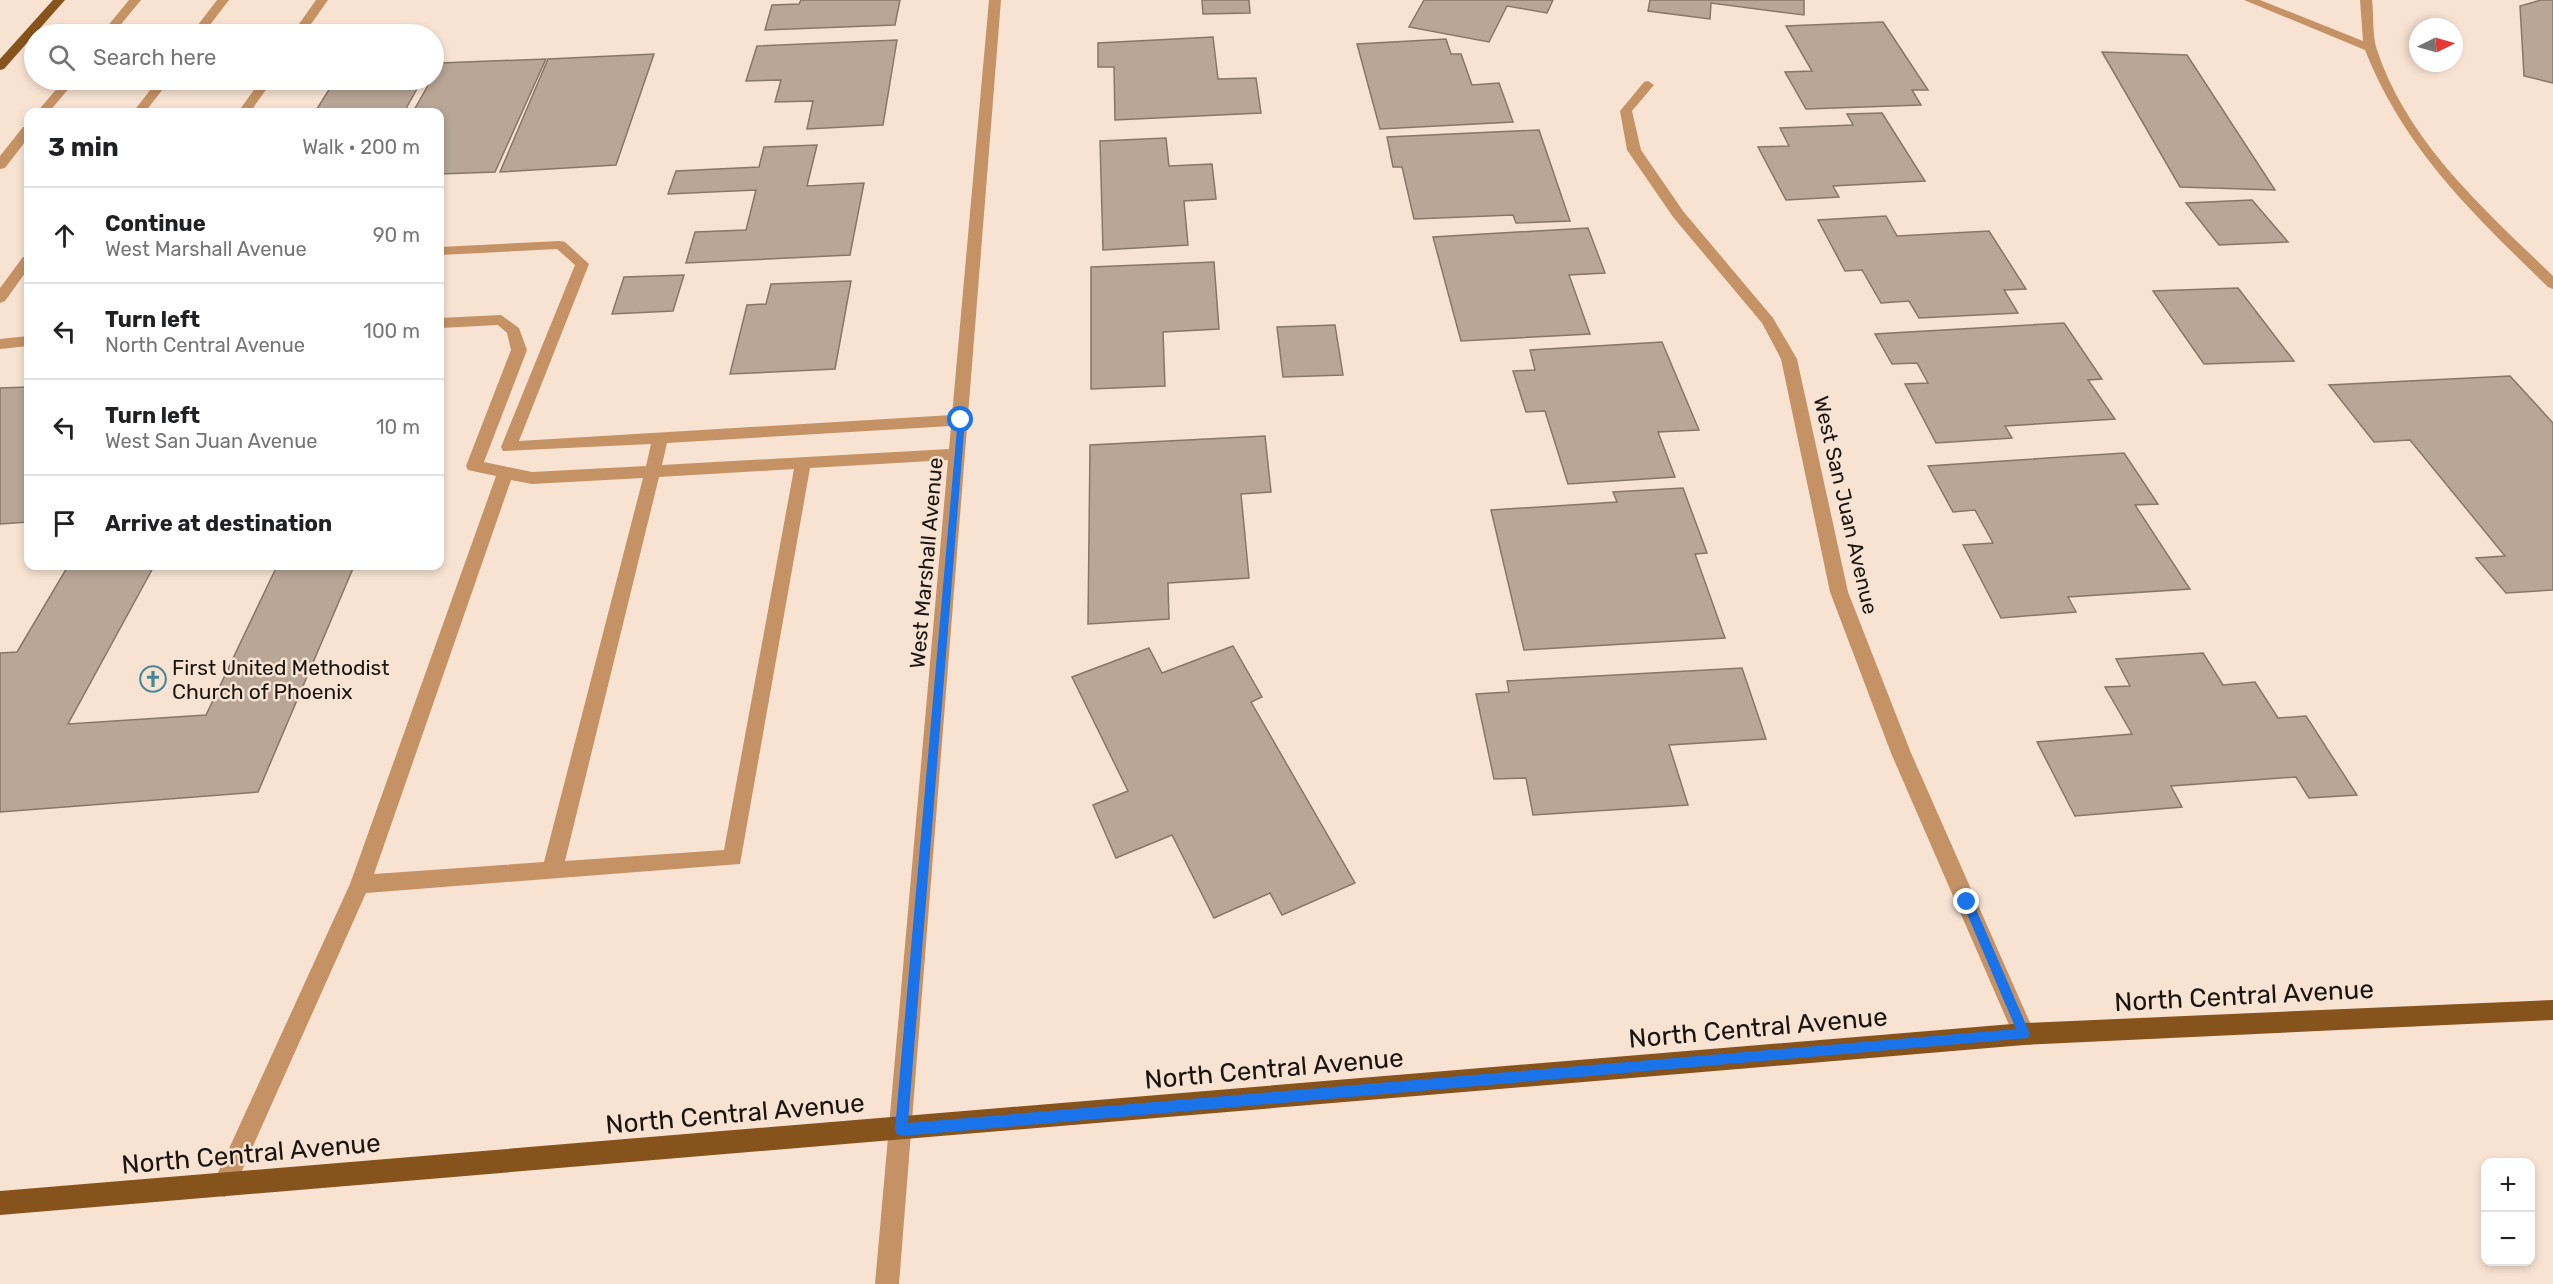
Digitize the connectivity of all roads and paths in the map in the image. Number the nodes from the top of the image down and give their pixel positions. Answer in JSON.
{"nodes":[{"id":1,"x":59,"y":0,"type":"edge"},
{"id":2,"x":135,"y":0,"type":"edge"},
{"id":3,"x":223,"y":0,"type":"edge"},
{"id":4,"x":322,"y":0,"type":"edge"},
{"id":5,"x":995,"y":0,"type":"edge"},
{"id":6,"x":2250,"y":0,"type":"edge"},
{"id":7,"x":2367,"y":0,"type":"edge"},
{"id":8,"x":38,"y":24,"type":"edge"},
{"id":9,"x":115,"y":24,"type":"edge"},
{"id":10,"x":205,"y":24,"type":"edge"},
{"id":11,"x":305,"y":24,"type":"edge"},
{"id":12,"x":24,"y":39,"type":"edge"},
{"id":13,"x":2371,"y":48,"type":"junction"},
{"id":14,"x":0,"y":66,"type":"edge"},
{"id":15,"x":1648,"y":85,"type":"dead end"},
{"id":16,"x":62,"y":90,"type":"edge"},
{"id":17,"x":156,"y":90,"type":"edge"},
{"id":18,"x":260,"y":90,"type":"edge"},
{"id":19,"x":46,"y":108,"type":"edge"},
{"id":20,"x":142,"y":108,"type":"edge"},
{"id":21,"x":247,"y":108,"type":"edge"},
{"id":22,"x":24,"y":135,"type":"edge"},
{"id":23,"x":0,"y":165,"type":"edge"},
{"id":24,"x":444,"y":251,"type":"edge"},
{"id":25,"x":24,"y":265,"type":"edge"},
{"id":26,"x":2553,"y":284,"type":"edge"},
{"id":27,"x":0,"y":298,"type":"edge"},
{"id":28,"x":444,"y":323,"type":"edge"},
{"id":29,"x":24,"y":341,"type":"edge"},
{"id":30,"x":0,"y":344,"type":"edge"},
{"id":31,"x":961,"y":420,"type":"junction"},
{"id":32,"x":661,"y":437,"type":"junction"},
{"id":33,"x":957,"y":454,"type":"junction"},
{"id":34,"x":803,"y":463,"type":"junction"},
{"id":35,"x":506,"y":472,"type":"junction"},
{"id":36,"x":654,"y":472,"type":"junction"},
{"id":37,"x":552,"y":871,"type":"junction"},
{"id":38,"x":360,"y":884,"type":"junction"},
{"id":39,"x":2553,"y":1010,"type":"edge"},
{"id":40,"x":2024,"y":1034,"type":"junction"},
{"id":41,"x":902,"y":1129,"type":"junction"},
{"id":42,"x":224,"y":1185,"type":"junction"},
{"id":43,"x":0,"y":1203,"type":"edge"},
{"id":44,"x":887,"y":1284,"type":"edge"}],
"edges":[{"from":1,"to":8,"type":"main road"},
{"from":2,"to":9,"type":"street"},
{"from":3,"to":10,"type":"street"},
{"from":4,"to":11,"type":"street"},
{"from":5,"to":31,"type":"street","name":"West Marshall Avenue"},
{"from":6,"to":13,"type":"street"},
{"from":7,"to":13,"type":"street"},
{"from":12,"to":14,"type":"main road"},
{"from":13,"to":26,"type":"street"},
{"from":15,"to":40,"type":"street","name":"West San Juan Avenue"},
{"from":16,"to":19,"type":"street"},
{"from":17,"to":20,"type":"street"},
{"from":18,"to":21,"type":"street"},
{"from":22,"to":23,"type":"street"},
{"from":24,"to":32,"type":"street"},
{"from":25,"to":27,"type":"street"},
{"from":28,"to":35,"type":"street"},
{"from":29,"to":30,"type":"street"},
{"from":31,"to":32,"type":"street"},
{"from":31,"to":33,"type":"street","name":"West Marshall Avenue"},
{"from":32,"to":36,"type":"street"},
{"from":33,"to":34,"type":"street"},
{"from":33,"to":41,"type":"street","name":"West Marshall Avenue"},
{"from":34,"to":36,"type":"street"},
{"from":34,"to":37,"type":"street"},
{"from":35,"to":36,"type":"street"},
{"from":35,"to":38,"type":"street"},
{"from":36,"to":37,"type":"street"},
{"from":37,"to":38,"type":"street"},
{"from":38,"to":42,"type":"street"},
{"from":39,"to":40,"type":"main road","name":"North Central Avenue"},
{"from":40,"to":41,"type":"main road","name":"North Central Avenue"},
{"from":41,"to":42,"type":"main road","name":"North Central Avenue"},
{"from":41,"to":44,"type":"street","name":"West Marshall Avenue"},
{"from":42,"to":43,"type":"main road","name":"North Central Avenue"}]}
